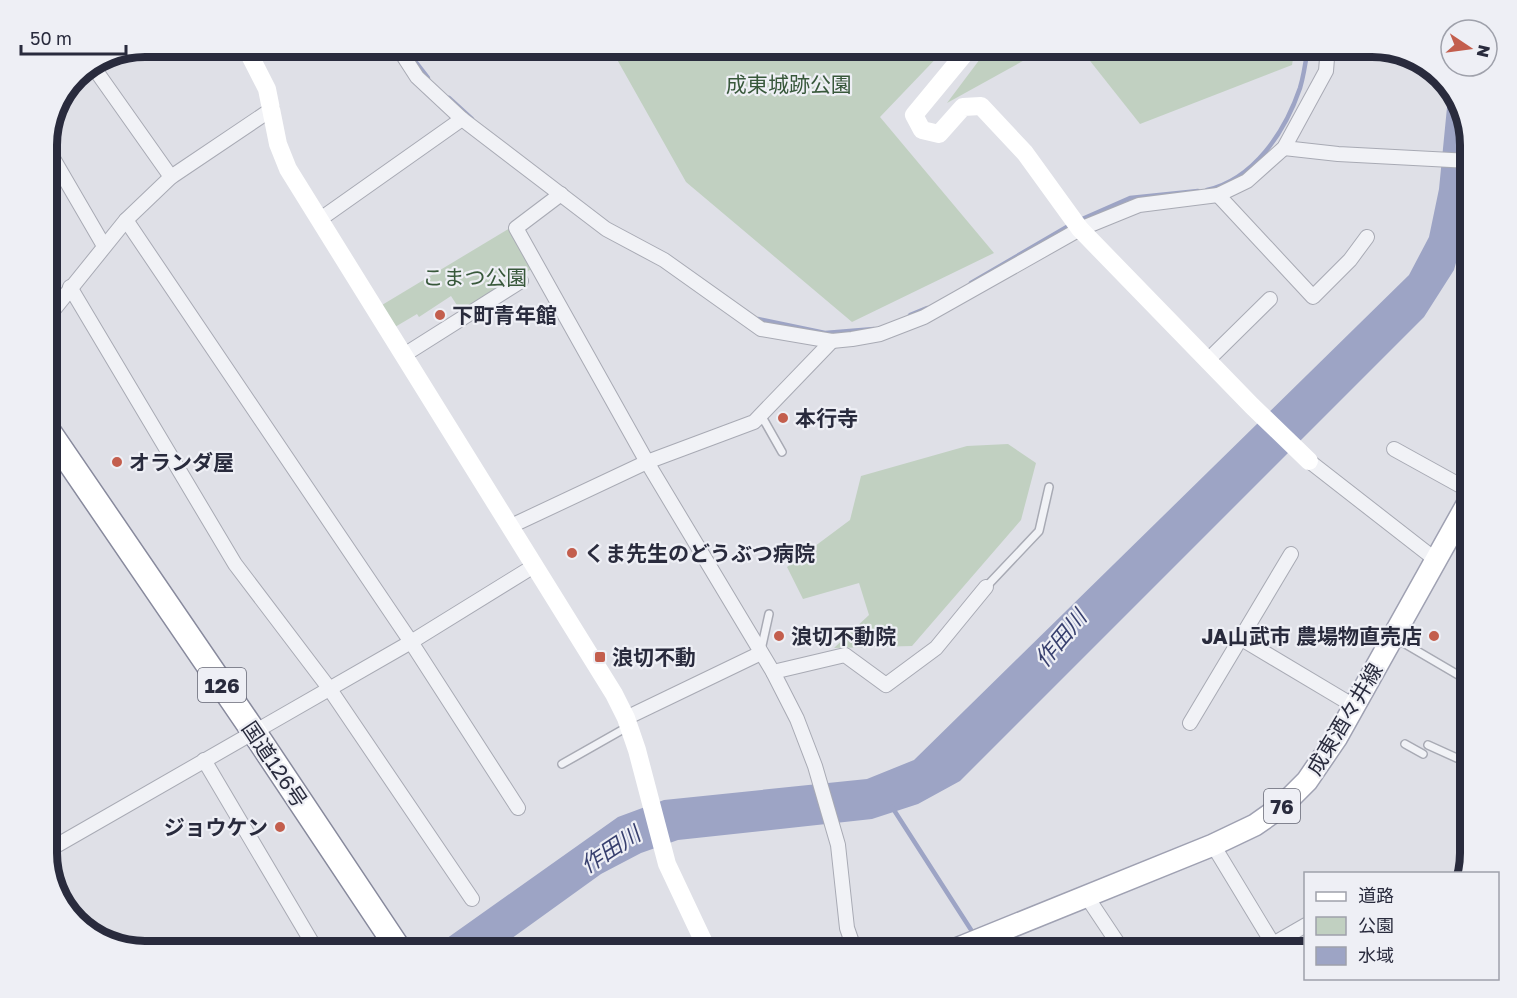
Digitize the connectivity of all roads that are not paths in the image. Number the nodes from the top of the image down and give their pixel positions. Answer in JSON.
{"nodes":[{"id":1,"x":251,"y":57,"type":"edge"},
{"id":2,"x":404,"y":57,"type":"edge"},
{"id":3,"x":962,"y":57,"type":"edge"},
{"id":4,"x":1327,"y":57,"type":"edge"},
{"id":5,"x":97,"y":72,"type":"edge"},
{"id":6,"x":272,"y":110,"type":"junction"},
{"id":7,"x":462,"y":119,"type":"junction"},
{"id":8,"x":1284,"y":148,"type":"junction"},
{"id":9,"x":1460,"y":161,"type":"edge"},
{"id":10,"x":57,"y":165,"type":"edge"},
{"id":11,"x":171,"y":177,"type":"junction"},
{"id":12,"x":561,"y":194,"type":"junction"},
{"id":13,"x":1218,"y":195,"type":"junction"},
{"id":14,"x":126,"y":220,"type":"junction"},
{"id":15,"x":319,"y":220,"type":"junction"},
{"id":16,"x":1077,"y":224,"type":"junction"},
{"id":17,"x":1366,"y":237,"type":"dead end"},
{"id":18,"x":104,"y":246,"type":"junction"},
{"id":19,"x":521,"y":281,"type":"dead end"},
{"id":20,"x":70,"y":287,"type":"junction"},
{"id":21,"x":1270,"y":299,"type":"dead end"},
{"id":22,"x":57,"y":305,"type":"edge"},
{"id":23,"x":831,"y":341,"type":"junction"},
{"id":24,"x":404,"y":355,"type":"junction"},
{"id":25,"x":1208,"y":360,"type":"junction"},
{"id":26,"x":761,"y":415,"type":"junction"},
{"id":27,"x":57,"y":444,"type":"edge"},
{"id":28,"x":1394,"y":449,"type":"dead end"},
{"id":29,"x":782,"y":452,"type":"dead end"},
{"id":30,"x":1309,"y":461,"type":"joint"},
{"id":31,"x":647,"y":462,"type":"junction"},
{"id":32,"x":1460,"y":485,"type":"edge"},
{"id":33,"x":1049,"y":487,"type":"dead end"},
{"id":34,"x":1460,"y":518,"type":"edge"},
{"id":35,"x":511,"y":526,"type":"junction"},
{"id":36,"x":1291,"y":554,"type":"dead end"},
{"id":37,"x":1436,"y":560,"type":"junction"},
{"id":38,"x":534,"y":566,"type":"junction"},
{"id":39,"x":986,"y":587,"type":"joint"},
{"id":40,"x":769,"y":614,"type":"dead end"},
{"id":41,"x":1393,"y":637,"type":"junction"},
{"id":42,"x":1240,"y":638,"type":"junction"},
{"id":43,"x":411,"y":642,"type":"junction"},
{"id":44,"x":761,"y":653,"type":"junction"},
{"id":45,"x":773,"y":672,"type":"junction"},
{"id":46,"x":1460,"y":676,"type":"edge"},
{"id":47,"x":329,"y":688,"type":"junction"},
{"id":48,"x":1354,"y":706,"type":"junction"},
{"id":49,"x":627,"y":722,"type":"junction"},
{"id":50,"x":1190,"y":723,"type":"dead end"},
{"id":51,"x":254,"y":732,"type":"junction"},
{"id":52,"x":1405,"y":744,"type":"dead end"},
{"id":53,"x":1428,"y":745,"type":"dead end"},
{"id":54,"x":1423,"y":754,"type":"dead end"},
{"id":55,"x":1460,"y":759,"type":"edge"},
{"id":56,"x":204,"y":760,"type":"junction"},
{"id":57,"x":562,"y":764,"type":"dead end"},
{"id":58,"x":518,"y":808,"type":"dead end"},
{"id":59,"x":57,"y":845,"type":"edge"},
{"id":60,"x":1213,"y":845,"type":"junction"},
{"id":61,"x":1087,"y":897,"type":"junction"},
{"id":62,"x":472,"y":899,"type":"dead end"},
{"id":63,"x":1304,"y":926,"type":"edge"},
{"id":64,"x":311,"y":941,"type":"edge"},
{"id":65,"x":393,"y":941,"type":"edge"},
{"id":66,"x":703,"y":941,"type":"edge"},
{"id":67,"x":852,"y":941,"type":"edge"},
{"id":68,"x":976,"y":941,"type":"edge"},
{"id":69,"x":1116,"y":941,"type":"edge"},
{"id":70,"x":1271,"y":941,"type":"edge"},
{"id":71,"x":1278,"y":941,"type":"edge"}],
"edges":[{"from":1,"to":6,"type":"street"},
{"from":2,"to":7,"type":"street"},
{"from":3,"to":16,"type":"street"},
{"from":4,"to":8,"type":"street"},
{"from":5,"to":11,"type":"street"},
{"from":6,"to":11,"type":"street"},
{"from":6,"to":15,"type":"street"},
{"from":7,"to":12,"type":"street"},
{"from":7,"to":15,"type":"street"},
{"from":8,"to":9,"type":"street"},
{"from":8,"to":13,"type":"street"},
{"from":10,"to":18,"type":"street"},
{"from":11,"to":14,"type":"street"},
{"from":12,"to":23,"type":"street"},
{"from":12,"to":31,"type":"street"},
{"from":13,"to":16,"type":"street"},
{"from":13,"to":17,"type":"street"},
{"from":14,"to":18,"type":"street"},
{"from":14,"to":43,"type":"street"},
{"from":15,"to":24,"type":"street"},
{"from":16,"to":23,"type":"street"},
{"from":16,"to":25,"type":"street"},
{"from":18,"to":20,"type":"street"},
{"from":19,"to":24,"type":"street"},
{"from":20,"to":22,"type":"street"},
{"from":20,"to":47,"type":"street"},
{"from":21,"to":25,"type":"street"},
{"from":23,"to":26,"type":"street"},
{"from":24,"to":35,"type":"street"},
{"from":25,"to":30,"type":"street"},
{"from":26,"to":29,"type":"lane"},
{"from":26,"to":31,"type":"street"},
{"from":27,"to":51,"type":"highway","name":"国道126号","number":"126"},
{"from":28,"to":32,"type":"street"},
{"from":30,"to":37,"type":"street"},
{"from":31,"to":35,"type":"street"},
{"from":31,"to":44,"type":"street"},
{"from":33,"to":39,"type":"lane"},
{"from":34,"to":37,"type":"main road","name":"成東酒々井線","number":"76"},
{"from":35,"to":38,"type":"street"},
{"from":36,"to":42,"type":"street"},
{"from":37,"to":41,"type":"main road","name":"成東酒々井線","number":"76"},
{"from":38,"to":43,"type":"street"},
{"from":38,"to":49,"type":"street"},
{"from":39,"to":45,"type":"street"},
{"from":40,"to":44,"type":"lane"},
{"from":41,"to":46,"type":"lane"},
{"from":41,"to":48,"type":"main road","name":"成東酒々井線","number":"76"},
{"from":42,"to":48,"type":"street"},
{"from":42,"to":50,"type":"street"},
{"from":43,"to":47,"type":"street"},
{"from":43,"to":58,"type":"street"},
{"from":44,"to":45,"type":"street"},
{"from":44,"to":49,"type":"street"},
{"from":45,"to":67,"type":"street"},
{"from":47,"to":51,"type":"street"},
{"from":47,"to":62,"type":"street"},
{"from":48,"to":60,"type":"main road","name":"成東酒々井線","number":"76"},
{"from":49,"to":57,"type":"lane"},
{"from":49,"to":66,"type":"street"},
{"from":51,"to":56,"type":"street"},
{"from":51,"to":65,"type":"highway","name":"国道126号","number":"126"},
{"from":52,"to":54,"type":"lane"},
{"from":53,"to":55,"type":"lane"},
{"from":56,"to":59,"type":"street"},
{"from":56,"to":64,"type":"street"},
{"from":60,"to":61,"type":"main road","name":"成東酒々井線","number":"76"},
{"from":60,"to":70,"type":"street"},
{"from":61,"to":68,"type":"main road","name":"成東酒々井線","number":"76"},
{"from":61,"to":69,"type":"street"},
{"from":63,"to":71,"type":"street"}]}
